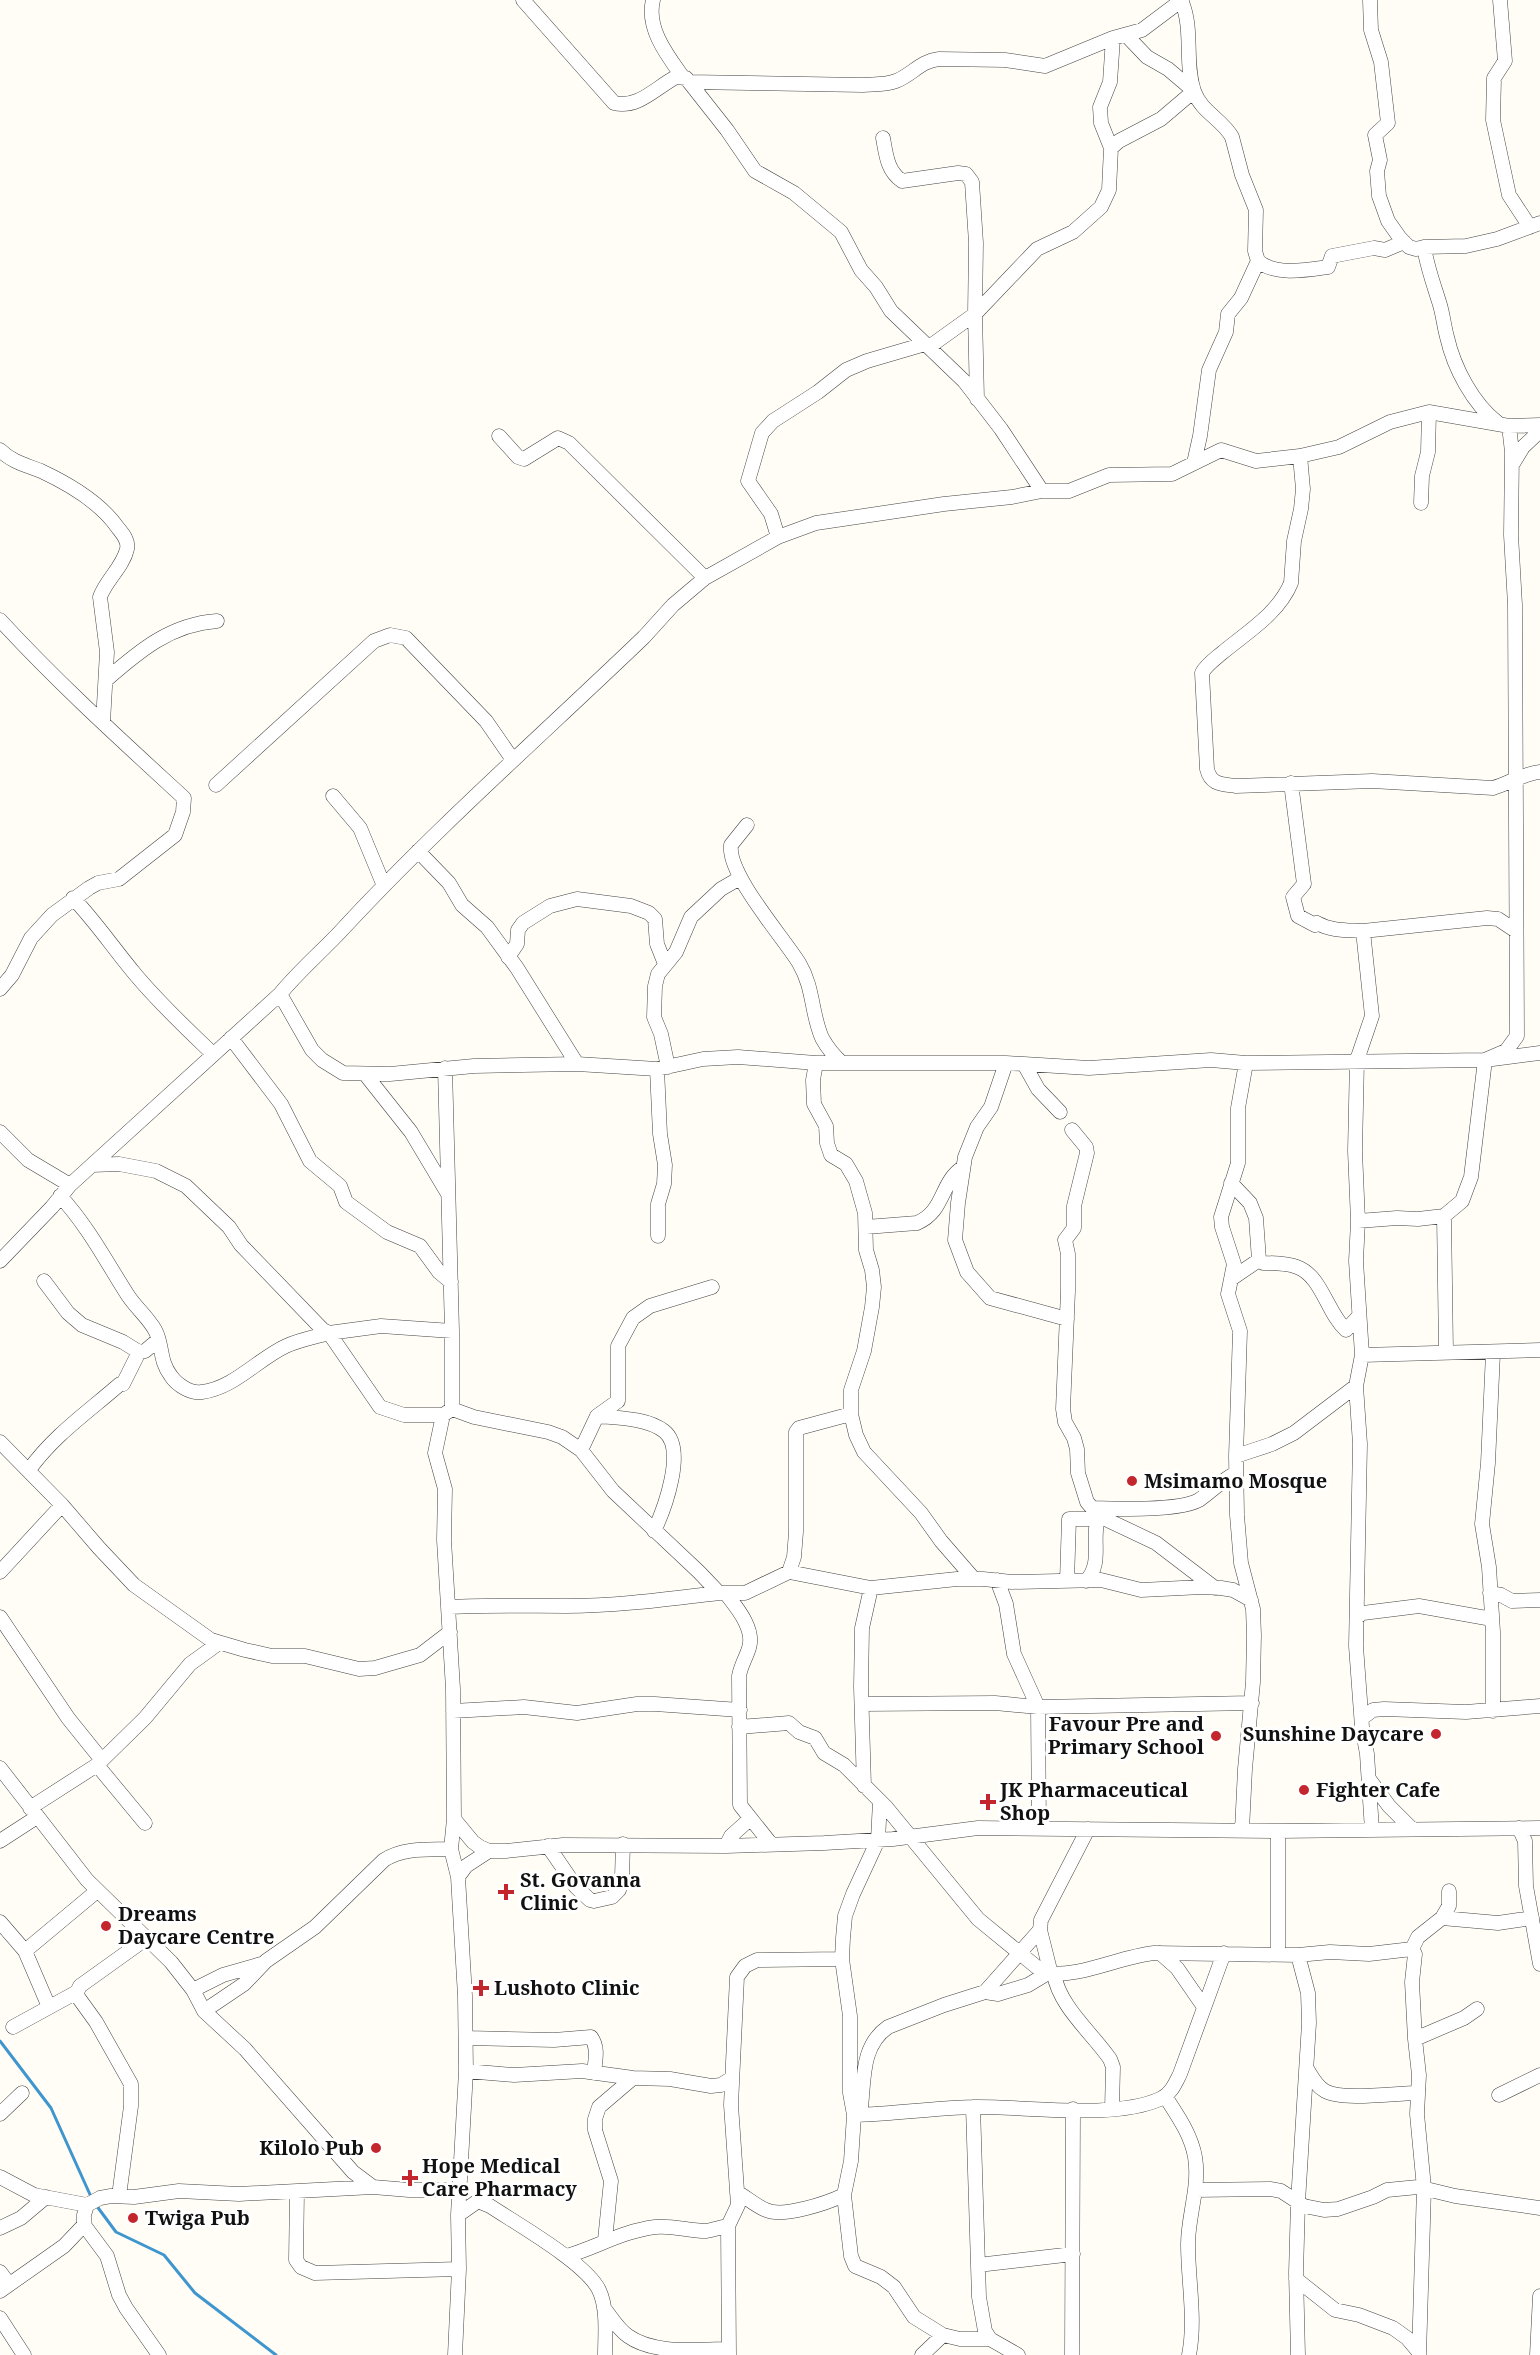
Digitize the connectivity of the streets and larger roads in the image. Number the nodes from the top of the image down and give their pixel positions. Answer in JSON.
{"nodes":[{"id":1,"x":523,"y":0,"type":"edge"},
{"id":2,"x":653,"y":0,"type":"edge"},
{"id":3,"x":1181,"y":0,"type":"edge"},
{"id":4,"x":1370,"y":0,"type":"edge"},
{"id":5,"x":1500,"y":0,"type":"edge"},
{"id":6,"x":1119,"y":36,"type":"junction"},
{"id":7,"x":686,"y":79,"type":"junction"},
{"id":8,"x":1194,"y":91,"type":"junction"},
{"id":9,"x":883,"y":138,"type":"dead end"},
{"id":10,"x":1111,"y":148,"type":"junction"},
{"id":11,"x":1535,"y":225,"type":"edge"},
{"id":12,"x":1404,"y":242,"type":"junction"},
{"id":13,"x":1424,"y":247,"type":"junction"},
{"id":14,"x":1258,"y":261,"type":"junction"},
{"id":15,"x":975,"y":314,"type":"junction"},
{"id":16,"x":927,"y":346,"type":"junction"},
{"id":17,"x":977,"y":399,"type":"junction"},
{"id":18,"x":1429,"y":412,"type":"junction"},
{"id":19,"x":1504,"y":425,"type":"junction"},
{"id":20,"x":1540,"y":425,"type":"edge"},
{"id":21,"x":1540,"y":431,"type":"edge"},
{"id":22,"x":499,"y":436,"type":"dead end"},
{"id":23,"x":0,"y":450,"type":"edge"},
{"id":24,"x":1300,"y":456,"type":"junction"},
{"id":25,"x":1194,"y":463,"type":"junction"},
{"id":26,"x":1512,"y":467,"type":"junction"},
{"id":27,"x":1042,"y":491,"type":"junction"},
{"id":28,"x":1421,"y":503,"type":"dead end"},
{"id":29,"x":778,"y":537,"type":"junction"},
{"id":30,"x":705,"y":578,"type":"junction"},
{"id":31,"x":0,"y":620,"type":"edge"},
{"id":32,"x":217,"y":621,"type":"dead end"},
{"id":33,"x":106,"y":680,"type":"junction"},
{"id":34,"x":103,"y":722,"type":"junction"},
{"id":35,"x":513,"y":760,"type":"junction"},
{"id":36,"x":1540,"y":772,"type":"edge"},
{"id":37,"x":1516,"y":777,"type":"junction"},
{"id":38,"x":1291,"y":783,"type":"junction"},
{"id":39,"x":216,"y":785,"type":"dead end"},
{"id":40,"x":333,"y":796,"type":"dead end"},
{"id":41,"x":747,"y":825,"type":"dead end"},
{"id":42,"x":418,"y":851,"type":"junction"},
{"id":43,"x":740,"y":878,"type":"junction"},
{"id":44,"x":384,"y":886,"type":"junction"},
{"id":45,"x":73,"y":898,"type":"junction"},
{"id":46,"x":1516,"y":907,"type":"junction"},
{"id":47,"x":1498,"y":920,"type":"junction"},
{"id":48,"x":1363,"y":931,"type":"junction"},
{"id":49,"x":1516,"y":931,"type":"junction"},
{"id":50,"x":508,"y":957,"type":"junction"},
{"id":51,"x":665,"y":964,"type":"junction"},
{"id":52,"x":0,"y":989,"type":"edge"},
{"id":53,"x":280,"y":994,"type":"junction"},
{"id":54,"x":1517,"y":1036,"type":"junction"},
{"id":55,"x":231,"y":1038,"type":"junction"},
{"id":56,"x":213,"y":1054,"type":"junction"},
{"id":57,"x":1538,"y":1054,"type":"edge"},
{"id":58,"x":1358,"y":1060,"type":"junction"},
{"id":59,"x":1485,"y":1060,"type":"junction"},
{"id":60,"x":816,"y":1063,"type":"junction"},
{"id":61,"x":1006,"y":1063,"type":"junction"},
{"id":62,"x":1246,"y":1063,"type":"junction"},
{"id":63,"x":842,"y":1064,"type":"junction"},
{"id":64,"x":1024,"y":1064,"type":"junction"},
{"id":65,"x":577,"y":1065,"type":"junction"},
{"id":66,"x":445,"y":1068,"type":"junction"},
{"id":67,"x":662,"y":1068,"type":"junction"},
{"id":68,"x":365,"y":1074,"type":"junction"},
{"id":69,"x":1060,"y":1112,"type":"dead end"},
{"id":70,"x":1072,"y":1130,"type":"dead end"},
{"id":71,"x":1,"y":1134,"type":"edge"},
{"id":72,"x":92,"y":1164,"type":"junction"},
{"id":73,"x":962,"y":1168,"type":"junction"},
{"id":74,"x":1231,"y":1183,"type":"junction"},
{"id":75,"x":70,"y":1185,"type":"junction"},
{"id":76,"x":448,"y":1194,"type":"junction"},
{"id":77,"x":60,"y":1196,"type":"junction"},
{"id":78,"x":1444,"y":1216,"type":"junction"},
{"id":79,"x":1358,"y":1221,"type":"junction"},
{"id":80,"x":866,"y":1227,"type":"junction"},
{"id":81,"x":658,"y":1236,"type":"dead end"},
{"id":82,"x":1259,"y":1260,"type":"junction"},
{"id":83,"x":0,"y":1261,"type":"edge"},
{"id":84,"x":1231,"y":1279,"type":"junction"},
{"id":85,"x":44,"y":1281,"type":"dead end"},
{"id":86,"x":451,"y":1282,"type":"junction"},
{"id":87,"x":712,"y":1287,"type":"dead end"},
{"id":88,"x":1359,"y":1316,"type":"junction"},
{"id":89,"x":1067,"y":1320,"type":"junction"},
{"id":90,"x":453,"y":1331,"type":"junction"},
{"id":91,"x":329,"y":1333,"type":"junction"},
{"id":92,"x":158,"y":1340,"type":"junction"},
{"id":93,"x":1540,"y":1350,"type":"edge"},
{"id":94,"x":1446,"y":1351,"type":"junction"},
{"id":95,"x":139,"y":1352,"type":"junction"},
{"id":96,"x":1493,"y":1353,"type":"junction"},
{"id":97,"x":1362,"y":1355,"type":"junction"},
{"id":98,"x":1356,"y":1386,"type":"junction"},
{"id":99,"x":448,"y":1412,"type":"junction"},
{"id":100,"x":851,"y":1414,"type":"junction"},
{"id":101,"x":597,"y":1416,"type":"junction"},
{"id":102,"x":0,"y":1442,"type":"edge"},
{"id":103,"x":581,"y":1450,"type":"junction"},
{"id":104,"x":1236,"y":1456,"type":"junction"},
{"id":105,"x":29,"y":1470,"type":"junction"},
{"id":106,"x":1236,"y":1473,"type":"junction"},
{"id":107,"x":63,"y":1505,"type":"junction"},
{"id":108,"x":1097,"y":1514,"type":"junction"},
{"id":109,"x":654,"y":1531,"type":"junction"},
{"id":110,"x":0,"y":1572,"type":"edge"},
{"id":111,"x":789,"y":1572,"type":"junction"},
{"id":112,"x":974,"y":1579,"type":"junction"},
{"id":113,"x":997,"y":1580,"type":"junction"},
{"id":114,"x":1067,"y":1581,"type":"junction"},
{"id":115,"x":1086,"y":1581,"type":"junction"},
{"id":116,"x":870,"y":1588,"type":"junction"},
{"id":117,"x":1215,"y":1588,"type":"junction"},
{"id":118,"x":755,"y":1590,"type":"junction"},
{"id":119,"x":1490,"y":1593,"type":"junction"},
{"id":120,"x":723,"y":1594,"type":"junction"},
{"id":121,"x":1251,"y":1600,"type":"junction"},
{"id":122,"x":1540,"y":1600,"type":"edge"},
{"id":123,"x":450,"y":1607,"type":"junction"},
{"id":124,"x":0,"y":1617,"type":"edge"},
{"id":125,"x":743,"y":1617,"type":"junction"},
{"id":126,"x":1357,"y":1617,"type":"junction"},
{"id":127,"x":1492,"y":1619,"type":"junction"},
{"id":128,"x":450,"y":1632,"type":"junction"},
{"id":129,"x":219,"y":1643,"type":"junction"},
{"id":130,"x":1252,"y":1703,"type":"junction"},
{"id":131,"x":862,"y":1704,"type":"junction"},
{"id":132,"x":1540,"y":1706,"type":"edge"},
{"id":133,"x":1038,"y":1707,"type":"junction"},
{"id":134,"x":740,"y":1710,"type":"junction"},
{"id":135,"x":1493,"y":1710,"type":"junction"},
{"id":136,"x":453,"y":1711,"type":"junction"},
{"id":137,"x":1362,"y":1718,"type":"junction"},
{"id":138,"x":740,"y":1727,"type":"junction"},
{"id":139,"x":99,"y":1762,"type":"junction"},
{"id":140,"x":2,"y":1774,"type":"edge"},
{"id":141,"x":1369,"y":1779,"type":"junction"},
{"id":142,"x":864,"y":1785,"type":"junction"},
{"id":143,"x":880,"y":1801,"type":"junction"},
{"id":144,"x":33,"y":1812,"type":"junction"},
{"id":145,"x":454,"y":1819,"type":"junction"},
{"id":146,"x":750,"y":1819,"type":"junction"},
{"id":147,"x":145,"y":1823,"type":"dead end"},
{"id":148,"x":1040,"y":1827,"type":"junction"},
{"id":149,"x":1519,"y":1828,"type":"junction"},
{"id":150,"x":1540,"y":1828,"type":"edge"},
{"id":151,"x":1088,"y":1829,"type":"junction"},
{"id":152,"x":1412,"y":1829,"type":"junction"},
{"id":153,"x":1242,"y":1830,"type":"junction"},
{"id":154,"x":1372,"y":1830,"type":"junction"},
{"id":155,"x":1278,"y":1831,"type":"junction"},
{"id":156,"x":908,"y":1836,"type":"junction"},
{"id":157,"x":878,"y":1840,"type":"junction"},
{"id":158,"x":0,"y":1841,"type":"edge"},
{"id":159,"x":623,"y":1844,"type":"junction"},
{"id":160,"x":771,"y":1844,"type":"junction"},
{"id":161,"x":548,"y":1846,"type":"junction"},
{"id":162,"x":726,"y":1846,"type":"junction"},
{"id":163,"x":451,"y":1849,"type":"junction"},
{"id":164,"x":489,"y":1851,"type":"junction"},
{"id":165,"x":458,"y":1877,"type":"junction"},
{"id":166,"x":97,"y":1891,"type":"junction"},
{"id":167,"x":1449,"y":1891,"type":"dead end"},
{"id":168,"x":1442,"y":1918,"type":"junction"},
{"id":169,"x":1532,"y":1918,"type":"junction"},
{"id":170,"x":0,"y":1922,"type":"edge"},
{"id":171,"x":1040,"y":1930,"type":"junction"},
{"id":172,"x":147,"y":1938,"type":"junction"},
{"id":173,"x":1412,"y":1949,"type":"junction"},
{"id":174,"x":25,"y":1952,"type":"junction"},
{"id":175,"x":1020,"y":1952,"type":"junction"},
{"id":176,"x":1160,"y":1953,"type":"junction"},
{"id":177,"x":1224,"y":1953,"type":"junction"},
{"id":178,"x":1278,"y":1954,"type":"junction"},
{"id":179,"x":1298,"y":1955,"type":"junction"},
{"id":180,"x":842,"y":1959,"type":"junction"},
{"id":181,"x":266,"y":1961,"type":"junction"},
{"id":182,"x":1540,"y":1964,"type":"edge"},
{"id":183,"x":1051,"y":1974,"type":"junction"},
{"id":184,"x":194,"y":1990,"type":"junction"},
{"id":185,"x":77,"y":1992,"type":"junction"},
{"id":186,"x":985,"y":1992,"type":"junction"},
{"id":187,"x":49,"y":2007,"type":"junction"},
{"id":188,"x":1204,"y":2007,"type":"junction"},
{"id":189,"x":1477,"y":2009,"type":"dead end"},
{"id":190,"x":204,"y":2011,"type":"junction"},
{"id":191,"x":13,"y":2027,"type":"dead end"},
{"id":192,"x":466,"y":2038,"type":"junction"},
{"id":193,"x":1414,"y":2039,"type":"junction"},
{"id":194,"x":1307,"y":2069,"type":"junction"},
{"id":195,"x":466,"y":2071,"type":"junction"},
{"id":196,"x":594,"y":2073,"type":"junction"},
{"id":197,"x":1540,"y":2075,"type":"edge"},
{"id":198,"x":633,"y":2078,"type":"junction"},
{"id":199,"x":732,"y":2078,"type":"junction"},
{"id":200,"x":22,"y":2093,"type":"dead end"},
{"id":201,"x":1418,"y":2093,"type":"junction"},
{"id":202,"x":1165,"y":2096,"type":"junction"},
{"id":203,"x":1499,"y":2096,"type":"dead end"},
{"id":204,"x":973,"y":2107,"type":"junction"},
{"id":205,"x":1073,"y":2109,"type":"junction"},
{"id":206,"x":1112,"y":2109,"type":"junction"},
{"id":207,"x":0,"y":2114,"type":"edge"},
{"id":208,"x":857,"y":2115,"type":"junction"},
{"id":209,"x":0,"y":2177,"type":"edge"},
{"id":210,"x":373,"y":2187,"type":"junction"},
{"id":211,"x":1424,"y":2188,"type":"junction"},
{"id":212,"x":460,"y":2190,"type":"junction"},
{"id":213,"x":1195,"y":2190,"type":"junction"},
{"id":214,"x":297,"y":2192,"type":"junction"},
{"id":215,"x":737,"y":2192,"type":"junction"},
{"id":216,"x":844,"y":2195,"type":"junction"},
{"id":217,"x":119,"y":2196,"type":"junction"},
{"id":218,"x":46,"y":2197,"type":"junction"},
{"id":219,"x":1298,"y":2202,"type":"junction"},
{"id":220,"x":87,"y":2205,"type":"junction"},
{"id":221,"x":1540,"y":2208,"type":"edge"},
{"id":222,"x":458,"y":2215,"type":"junction"},
{"id":223,"x":84,"y":2225,"type":"junction"},
{"id":224,"x":728,"y":2226,"type":"junction"},
{"id":225,"x":0,"y":2228,"type":"edge"},
{"id":226,"x":605,"y":2240,"type":"junction"},
{"id":227,"x":1073,"y":2254,"type":"junction"},
{"id":228,"x":567,"y":2256,"type":"junction"},
{"id":229,"x":978,"y":2265,"type":"junction"},
{"id":230,"x":459,"y":2269,"type":"junction"},
{"id":231,"x":0,"y":2272,"type":"edge"},
{"id":232,"x":1296,"y":2279,"type":"junction"},
{"id":233,"x":4,"y":2288,"type":"edge"},
{"id":234,"x":1540,"y":2296,"type":"edge"},
{"id":235,"x":604,"y":2308,"type":"junction"},
{"id":236,"x":0,"y":2318,"type":"edge"},
{"id":237,"x":943,"y":2335,"type":"junction"},
{"id":238,"x":990,"y":2339,"type":"junction"},
{"id":239,"x":728,"y":2352,"type":"edge"},
{"id":240,"x":1418,"y":2353,"type":"edge"},
{"id":241,"x":24,"y":2355,"type":"edge"},
{"id":242,"x":159,"y":2355,"type":"edge"},
{"id":243,"x":455,"y":2355,"type":"edge"},
{"id":244,"x":605,"y":2355,"type":"edge"},
{"id":245,"x":922,"y":2355,"type":"edge"},
{"id":246,"x":1018,"y":2355,"type":"edge"},
{"id":247,"x":1071,"y":2355,"type":"edge"},
{"id":248,"x":1189,"y":2355,"type":"edge"},
{"id":249,"x":1298,"y":2355,"type":"edge"},
{"id":250,"x":1537,"y":2355,"type":"edge"}],
"edges":[{"from":1,"to":7,"type":"street"},
{"from":2,"to":7,"type":"street"},
{"from":3,"to":6,"type":"street"},
{"from":3,"to":8,"type":"street"},
{"from":4,"to":12,"type":"street"},
{"from":5,"to":11,"type":"street"},
{"from":6,"to":7,"type":"street"},
{"from":6,"to":8,"type":"street"},
{"from":6,"to":10,"type":"street"},
{"from":7,"to":16,"type":"street"},
{"from":8,"to":10,"type":"street"},
{"from":8,"to":14,"type":"street"},
{"from":9,"to":15,"type":"street"},
{"from":10,"to":15,"type":"street"},
{"from":11,"to":13,"type":"street"},
{"from":12,"to":13,"type":"street"},
{"from":12,"to":14,"type":"street"},
{"from":13,"to":19,"type":"street"},
{"from":14,"to":25,"type":"street"},
{"from":15,"to":16,"type":"street"},
{"from":15,"to":17,"type":"street"},
{"from":16,"to":17,"type":"street"},
{"from":16,"to":29,"type":"street"},
{"from":17,"to":27,"type":"street"},
{"from":18,"to":19,"type":"street"},
{"from":18,"to":24,"type":"street"},
{"from":18,"to":28,"type":"street"},
{"from":19,"to":20,"type":"street"},
{"from":19,"to":26,"type":"street"},
{"from":21,"to":26,"type":"street"},
{"from":22,"to":30,"type":"street"},
{"from":23,"to":33,"type":"street"},
{"from":24,"to":25,"type":"street"},
{"from":24,"to":38,"type":"street"},
{"from":25,"to":27,"type":"street"},
{"from":26,"to":37,"type":"street"},
{"from":27,"to":29,"type":"street"},
{"from":29,"to":30,"type":"street"},
{"from":30,"to":35,"type":"street"},
{"from":31,"to":34,"type":"street"},
{"from":32,"to":33,"type":"street"},
{"from":33,"to":34,"type":"street"},
{"from":34,"to":45,"type":"street"},
{"from":35,"to":39,"type":"street"},
{"from":35,"to":42,"type":"street"},
{"from":36,"to":37,"type":"street"},
{"from":37,"to":38,"type":"street"},
{"from":37,"to":46,"type":"street"},
{"from":38,"to":48,"type":"street"},
{"from":40,"to":44,"type":"street"},
{"from":41,"to":43,"type":"street"},
{"from":42,"to":44,"type":"street"},
{"from":42,"to":50,"type":"street"},
{"from":43,"to":51,"type":"street"},
{"from":43,"to":63,"type":"street"},
{"from":44,"to":53,"type":"street"},
{"from":45,"to":52,"type":"street"},
{"from":45,"to":56,"type":"street"},
{"from":46,"to":47,"type":"street"},
{"from":46,"to":49,"type":"street"},
{"from":47,"to":48,"type":"street"},
{"from":47,"to":49,"type":"street"},
{"from":48,"to":58,"type":"street"},
{"from":49,"to":54,"type":"street"},
{"from":50,"to":51,"type":"street"},
{"from":50,"to":65,"type":"street"},
{"from":51,"to":67,"type":"street"},
{"from":53,"to":55,"type":"street"},
{"from":53,"to":68,"type":"street"},
{"from":54,"to":57,"type":"street"},
{"from":54,"to":59,"type":"street"},
{"from":55,"to":56,"type":"street"},
{"from":55,"to":86,"type":"street"},
{"from":56,"to":72,"type":"street"},
{"from":57,"to":59,"type":"street"},
{"from":58,"to":59,"type":"street"},
{"from":58,"to":62,"type":"street"},
{"from":58,"to":79,"type":"street"},
{"from":59,"to":78,"type":"street"},
{"from":60,"to":63,"type":"street"},
{"from":60,"to":67,"type":"street"},
{"from":60,"to":80,"type":"street"},
{"from":61,"to":63,"type":"street"},
{"from":61,"to":64,"type":"street"},
{"from":61,"to":73,"type":"street"},
{"from":62,"to":64,"type":"street"},
{"from":62,"to":74,"type":"street"},
{"from":64,"to":69,"type":"street"},
{"from":65,"to":66,"type":"street"},
{"from":65,"to":67,"type":"street"},
{"from":66,"to":68,"type":"street"},
{"from":66,"to":76,"type":"street"},
{"from":67,"to":81,"type":"street"},
{"from":68,"to":76,"type":"street"},
{"from":70,"to":89,"type":"street"},
{"from":71,"to":75,"type":"street"},
{"from":72,"to":75,"type":"street"},
{"from":72,"to":91,"type":"street"},
{"from":73,"to":80,"type":"street"},
{"from":73,"to":89,"type":"street"},
{"from":74,"to":82,"type":"street"},
{"from":74,"to":84,"type":"street"},
{"from":75,"to":77,"type":"street"},
{"from":76,"to":86,"type":"street"},
{"from":77,"to":83,"type":"street"},
{"from":77,"to":92,"type":"street"},
{"from":78,"to":79,"type":"street"},
{"from":78,"to":94,"type":"street"},
{"from":79,"to":88,"type":"street"},
{"from":80,"to":100,"type":"street"},
{"from":82,"to":84,"type":"street"},
{"from":82,"to":88,"type":"street"},
{"from":84,"to":104,"type":"street"},
{"from":85,"to":95,"type":"street"},
{"from":86,"to":90,"type":"street"},
{"from":87,"to":101,"type":"street"},
{"from":88,"to":97,"type":"street"},
{"from":89,"to":108,"type":"street"},
{"from":90,"to":91,"type":"street"},
{"from":90,"to":99,"type":"street"},
{"from":91,"to":92,"type":"street"},
{"from":91,"to":99,"type":"street"},
{"from":92,"to":95,"type":"street"},
{"from":93,"to":96,"type":"street"},
{"from":94,"to":96,"type":"street"},
{"from":94,"to":97,"type":"street"},
{"from":95,"to":105,"type":"street"},
{"from":96,"to":119,"type":"street"},
{"from":97,"to":98,"type":"street"},
{"from":98,"to":104,"type":"street"},
{"from":98,"to":126,"type":"street"},
{"from":99,"to":103,"type":"street"},
{"from":99,"to":123,"type":"street"},
{"from":100,"to":111,"type":"street"},
{"from":100,"to":112,"type":"street"},
{"from":101,"to":103,"type":"street"},
{"from":101,"to":109,"type":"street"},
{"from":102,"to":105,"type":"street"},
{"from":103,"to":109,"type":"street"},
{"from":104,"to":106,"type":"street"},
{"from":105,"to":107,"type":"street"},
{"from":106,"to":108,"type":"street"},
{"from":106,"to":121,"type":"street"},
{"from":107,"to":110,"type":"street"},
{"from":107,"to":129,"type":"street"},
{"from":108,"to":114,"type":"street"},
{"from":108,"to":115,"type":"street"},
{"from":108,"to":117,"type":"street"},
{"from":109,"to":120,"type":"street"},
{"from":111,"to":116,"type":"street"},
{"from":111,"to":118,"type":"street"},
{"from":112,"to":113,"type":"street"},
{"from":112,"to":116,"type":"street"},
{"from":113,"to":114,"type":"street"},
{"from":113,"to":133,"type":"street"},
{"from":114,"to":115,"type":"street"},
{"from":115,"to":117,"type":"street"},
{"from":116,"to":131,"type":"street"},
{"from":117,"to":121,"type":"street"},
{"from":118,"to":120,"type":"street"},
{"from":118,"to":125,"type":"street"},
{"from":119,"to":122,"type":"street"},
{"from":119,"to":127,"type":"street"},
{"from":120,"to":123,"type":"street"},
{"from":120,"to":125,"type":"street"},
{"from":121,"to":130,"type":"street"},
{"from":123,"to":128,"type":"street"},
{"from":124,"to":139,"type":"street"},
{"from":125,"to":134,"type":"street"},
{"from":126,"to":127,"type":"street"},
{"from":126,"to":137,"type":"street"},
{"from":127,"to":135,"type":"street"},
{"from":128,"to":129,"type":"street"},
{"from":128,"to":136,"type":"street"},
{"from":129,"to":139,"type":"street"},
{"from":130,"to":133,"type":"street"},
{"from":130,"to":153,"type":"street"},
{"from":131,"to":133,"type":"street"},
{"from":131,"to":142,"type":"street"},
{"from":132,"to":135,"type":"street"},
{"from":133,"to":148,"type":"street"},
{"from":134,"to":136,"type":"street"},
{"from":134,"to":138,"type":"street"},
{"from":135,"to":137,"type":"street"},
{"from":136,"to":145,"type":"street"},
{"from":137,"to":141,"type":"street"},
{"from":138,"to":142,"type":"street"},
{"from":138,"to":146,"type":"street"},
{"from":139,"to":144,"type":"street"},
{"from":139,"to":147,"type":"street"},
{"from":140,"to":144,"type":"street"},
{"from":141,"to":152,"type":"street"},
{"from":141,"to":154,"type":"street"},
{"from":142,"to":143,"type":"street"},
{"from":143,"to":156,"type":"street"},
{"from":143,"to":157,"type":"street"},
{"from":144,"to":158,"type":"street"},
{"from":144,"to":166,"type":"street"},
{"from":145,"to":163,"type":"street"},
{"from":145,"to":164,"type":"street"},
{"from":146,"to":160,"type":"street"},
{"from":146,"to":162,"type":"street"},
{"from":148,"to":151,"type":"street"},
{"from":148,"to":156,"type":"street"},
{"from":149,"to":150,"type":"street"},
{"from":149,"to":152,"type":"street"},
{"from":149,"to":169,"type":"street"},
{"from":151,"to":153,"type":"street"},
{"from":151,"to":171,"type":"street"},
{"from":152,"to":154,"type":"street"},
{"from":153,"to":155,"type":"street"},
{"from":154,"to":155,"type":"street"},
{"from":155,"to":178,"type":"street"},
{"from":156,"to":157,"type":"street"},
{"from":156,"to":175,"type":"street"},
{"from":157,"to":160,"type":"street"},
{"from":157,"to":180,"type":"street"},
{"from":159,"to":161,"type":"street"},
{"from":159,"to":161,"type":"street"},
{"from":159,"to":162,"type":"street"},
{"from":160,"to":162,"type":"street"},
{"from":161,"to":164,"type":"street"},
{"from":163,"to":165,"type":"street"},
{"from":163,"to":181,"type":"street"},
{"from":164,"to":165,"type":"street"},
{"from":165,"to":192,"type":"street"},
{"from":166,"to":172,"type":"street"},
{"from":166,"to":174,"type":"street"},
{"from":167,"to":168,"type":"street"},
{"from":168,"to":169,"type":"street"},
{"from":168,"to":173,"type":"street"},
{"from":169,"to":182,"type":"street"},
{"from":170,"to":174,"type":"street"},
{"from":171,"to":175,"type":"street"},
{"from":171,"to":183,"type":"street"},
{"from":172,"to":184,"type":"street"},
{"from":172,"to":185,"type":"street"},
{"from":173,"to":179,"type":"street"},
{"from":173,"to":193,"type":"street"},
{"from":174,"to":187,"type":"street"},
{"from":175,"to":183,"type":"street"},
{"from":175,"to":186,"type":"street"},
{"from":176,"to":177,"type":"street"},
{"from":176,"to":183,"type":"street"},
{"from":176,"to":188,"type":"street"},
{"from":177,"to":178,"type":"street"},
{"from":177,"to":188,"type":"street"},
{"from":178,"to":179,"type":"street"},
{"from":179,"to":194,"type":"street"},
{"from":180,"to":199,"type":"street"},
{"from":180,"to":208,"type":"street"},
{"from":181,"to":184,"type":"street"},
{"from":181,"to":190,"type":"street"},
{"from":183,"to":186,"type":"street"},
{"from":183,"to":206,"type":"street"},
{"from":184,"to":190,"type":"street"},
{"from":185,"to":187,"type":"street"},
{"from":185,"to":217,"type":"street"},
{"from":186,"to":208,"type":"street"},
{"from":187,"to":191,"type":"street"},
{"from":188,"to":202,"type":"street"},
{"from":189,"to":193,"type":"street"},
{"from":190,"to":210,"type":"street"},
{"from":192,"to":195,"type":"street"},
{"from":192,"to":196,"type":"street"},
{"from":193,"to":201,"type":"street"},
{"from":194,"to":201,"type":"street"},
{"from":194,"to":219,"type":"street"},
{"from":195,"to":196,"type":"street"},
{"from":195,"to":212,"type":"street"},
{"from":196,"to":198,"type":"street"},
{"from":197,"to":203,"type":"street"},
{"from":198,"to":199,"type":"street"},
{"from":198,"to":226,"type":"street"},
{"from":199,"to":215,"type":"street"},
{"from":200,"to":207,"type":"street"},
{"from":201,"to":211,"type":"street"},
{"from":202,"to":206,"type":"street"},
{"from":202,"to":213,"type":"street"},
{"from":204,"to":205,"type":"street"},
{"from":204,"to":208,"type":"street"},
{"from":204,"to":229,"type":"street"},
{"from":205,"to":206,"type":"street"},
{"from":205,"to":227,"type":"street"},
{"from":208,"to":216,"type":"street"},
{"from":209,"to":218,"type":"street"},
{"from":210,"to":212,"type":"street"},
{"from":210,"to":214,"type":"street"},
{"from":211,"to":219,"type":"street"},
{"from":211,"to":221,"type":"street"},
{"from":211,"to":240,"type":"street"},
{"from":212,"to":222,"type":"street"},
{"from":213,"to":219,"type":"street"},
{"from":213,"to":248,"type":"street"},
{"from":214,"to":217,"type":"street"},
{"from":214,"to":230,"type":"street"},
{"from":215,"to":216,"type":"street"},
{"from":215,"to":224,"type":"street"},
{"from":216,"to":237,"type":"street"},
{"from":217,"to":220,"type":"street"},
{"from":218,"to":220,"type":"street"},
{"from":218,"to":225,"type":"street"},
{"from":219,"to":232,"type":"street"},
{"from":220,"to":223,"type":"street"},
{"from":222,"to":228,"type":"street"},
{"from":222,"to":230,"type":"street"},
{"from":223,"to":233,"type":"street"},
{"from":223,"to":242,"type":"street"},
{"from":224,"to":226,"type":"street"},
{"from":224,"to":239,"type":"street"},
{"from":226,"to":228,"type":"street"},
{"from":227,"to":229,"type":"street"},
{"from":227,"to":247,"type":"street"},
{"from":228,"to":235,"type":"street"},
{"from":229,"to":238,"type":"street"},
{"from":230,"to":243,"type":"street"},
{"from":231,"to":233,"type":"street"},
{"from":232,"to":240,"type":"street"},
{"from":232,"to":249,"type":"street"},
{"from":234,"to":250,"type":"street"},
{"from":235,"to":239,"type":"street"},
{"from":235,"to":244,"type":"street"},
{"from":236,"to":241,"type":"street"},
{"from":237,"to":238,"type":"street"},
{"from":237,"to":245,"type":"street"},
{"from":238,"to":246,"type":"street"}]}
